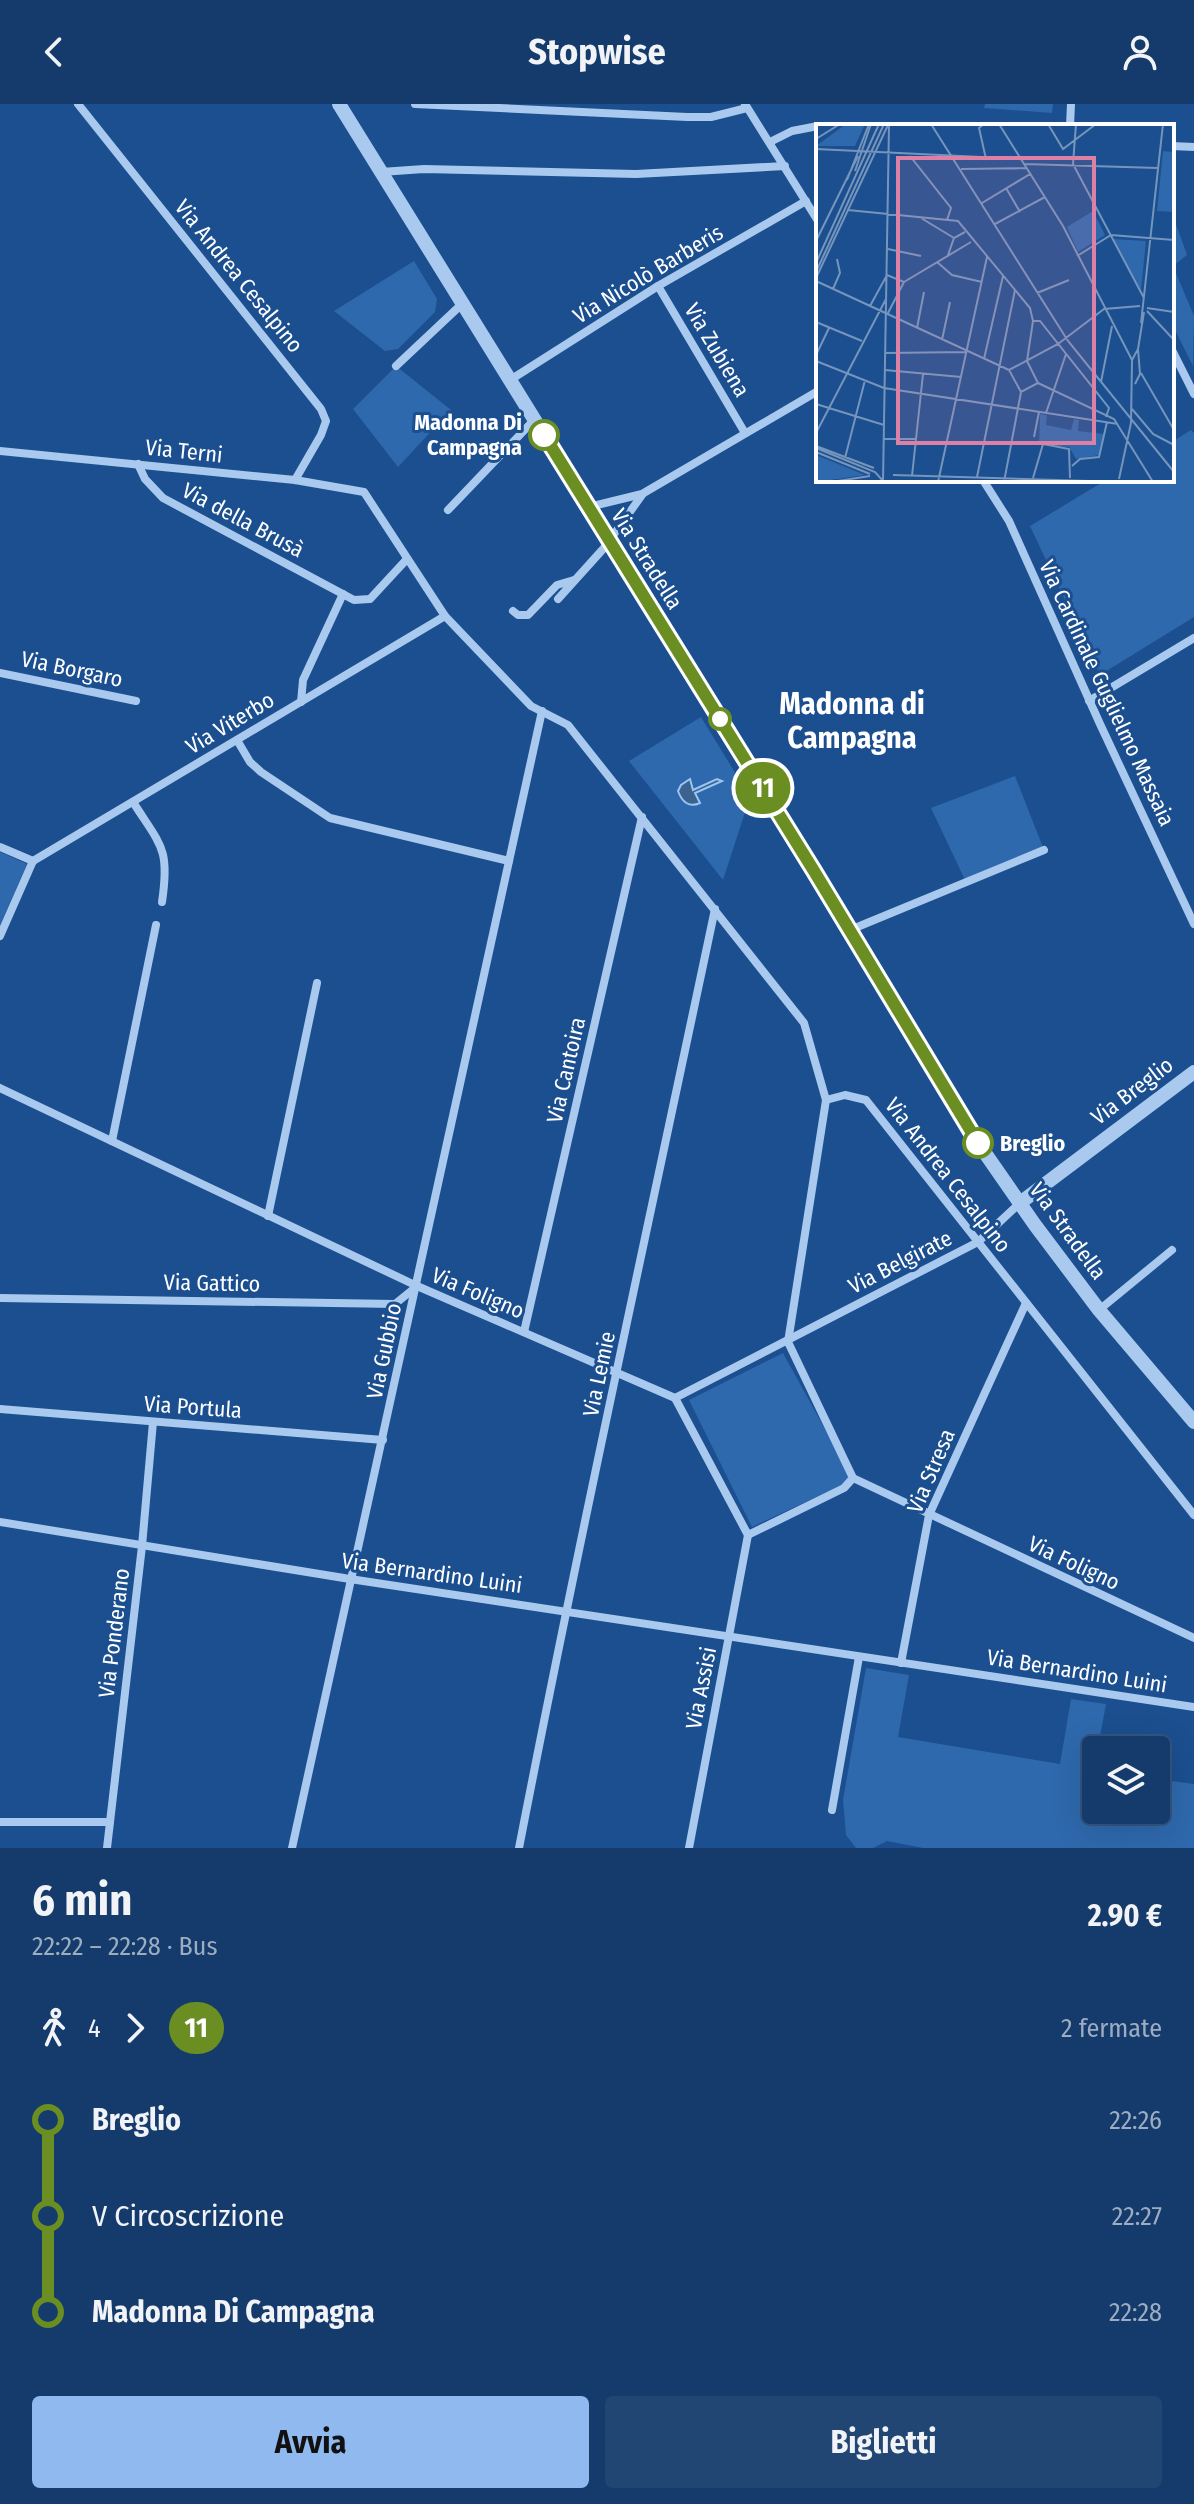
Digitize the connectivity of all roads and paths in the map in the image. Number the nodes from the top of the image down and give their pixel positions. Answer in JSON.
{"nodes":[{"id":1,"x":78,"y":104,"type":"edge"},
{"id":2,"x":339,"y":104,"type":"edge"},
{"id":3,"x":415,"y":104,"type":"edge"},
{"id":4,"x":1071,"y":104,"type":"edge"},
{"id":5,"x":746,"y":106,"type":"edge"},
{"id":6,"x":533,"y":108,"type":"edge"},
{"id":7,"x":1070,"y":124,"type":"edge"},
{"id":8,"x":816,"y":126,"type":"edge"},
{"id":9,"x":770,"y":142,"type":"junction"},
{"id":10,"x":1174,"y":146,"type":"edge"},
{"id":11,"x":1194,"y":147,"type":"edge"},
{"id":12,"x":785,"y":166,"type":"junction"},
{"id":13,"x":380,"y":172,"type":"junction"},
{"id":14,"x":806,"y":201,"type":"junction"},
{"id":15,"x":816,"y":218,"type":"edge"},
{"id":16,"x":658,"y":286,"type":"junction"},
{"id":17,"x":463,"y":303,"type":"junction"},
{"id":18,"x":1174,"y":354,"type":"edge"},
{"id":19,"x":396,"y":366,"type":"dead end"},
{"id":20,"x":510,"y":380,"type":"junction"},
{"id":21,"x":816,"y":392,"type":"edge"},
{"id":22,"x":1194,"y":394,"type":"edge"},
{"id":23,"x":535,"y":419,"type":"junction"},
{"id":24,"x":745,"y":433,"type":"junction"},
{"id":25,"x":0,"y":451,"type":"edge"},
{"id":26,"x":138,"y":464,"type":"junction"},
{"id":27,"x":295,"y":480,"type":"junction"},
{"id":28,"x":984,"y":482,"type":"edge"},
{"id":29,"x":642,"y":494,"type":"junction"},
{"id":30,"x":589,"y":507,"type":"junction"},
{"id":31,"x":448,"y":510,"type":"dead end"},
{"id":32,"x":609,"y":540,"type":"junction"},
{"id":33,"x":407,"y":559,"type":"junction"},
{"id":34,"x":574,"y":580,"type":"junction"},
{"id":35,"x":343,"y":594,"type":"junction"},
{"id":36,"x":558,"y":599,"type":"dead end"},
{"id":37,"x":513,"y":611,"type":"dead end"},
{"id":38,"x":445,"y":616,"type":"junction"},
{"id":39,"x":1194,"y":638,"type":"edge"},
{"id":40,"x":0,"y":673,"type":"edge"},
{"id":41,"x":136,"y":701,"type":"dead end"},
{"id":42,"x":1089,"y":701,"type":"junction"},
{"id":43,"x":301,"y":702,"type":"junction"},
{"id":44,"x":542,"y":711,"type":"junction"},
{"id":45,"x":237,"y":740,"type":"junction"},
{"id":46,"x":133,"y":802,"type":"junction"},
{"id":47,"x":642,"y":817,"type":"junction"},
{"id":48,"x":0,"y":847,"type":"edge"},
{"id":49,"x":1044,"y":850,"type":"dead end"},
{"id":50,"x":33,"y":861,"type":"junction"},
{"id":51,"x":509,"y":861,"type":"junction"},
{"id":52,"x":162,"y":902,"type":"dead end"},
{"id":53,"x":715,"y":909,"type":"junction"},
{"id":54,"x":1194,"y":924,"type":"edge"},
{"id":55,"x":156,"y":925,"type":"dead end"},
{"id":56,"x":850,"y":930,"type":"junction"},
{"id":57,"x":0,"y":936,"type":"edge"},
{"id":58,"x":317,"y":983,"type":"dead end"},
{"id":59,"x":1194,"y":1072,"type":"edge"},
{"id":60,"x":0,"y":1088,"type":"edge"},
{"id":61,"x":826,"y":1100,"type":"junction"},
{"id":62,"x":112,"y":1141,"type":"junction"},
{"id":63,"x":1020,"y":1203,"type":"junction"},
{"id":64,"x":268,"y":1216,"type":"junction"},
{"id":65,"x":978,"y":1242,"type":"junction"},
{"id":66,"x":1172,"y":1250,"type":"dead end"},
{"id":67,"x":417,"y":1286,"type":"junction"},
{"id":68,"x":0,"y":1298,"type":"edge"},
{"id":69,"x":1026,"y":1303,"type":"junction"},
{"id":70,"x":1099,"y":1310,"type":"junction"},
{"id":71,"x":524,"y":1332,"type":"junction"},
{"id":72,"x":788,"y":1342,"type":"junction"},
{"id":73,"x":617,"y":1375,"type":"junction"},
{"id":74,"x":675,"y":1398,"type":"junction"},
{"id":75,"x":0,"y":1409,"type":"edge"},
{"id":76,"x":153,"y":1422,"type":"junction"},
{"id":77,"x":1194,"y":1422,"type":"edge"},
{"id":78,"x":383,"y":1440,"type":"junction"},
{"id":79,"x":853,"y":1478,"type":"junction"},
{"id":80,"x":929,"y":1515,"type":"junction"},
{"id":81,"x":1194,"y":1515,"type":"edge"},
{"id":82,"x":0,"y":1522,"type":"edge"},
{"id":83,"x":748,"y":1535,"type":"junction"},
{"id":84,"x":142,"y":1546,"type":"junction"},
{"id":85,"x":350,"y":1579,"type":"junction"},
{"id":86,"x":565,"y":1610,"type":"junction"},
{"id":87,"x":729,"y":1636,"type":"junction"},
{"id":88,"x":1194,"y":1638,"type":"edge"},
{"id":89,"x":859,"y":1657,"type":"junction"},
{"id":90,"x":901,"y":1663,"type":"junction"},
{"id":91,"x":1194,"y":1707,"type":"edge"},
{"id":92,"x":832,"y":1810,"type":"dead end"},
{"id":93,"x":0,"y":1822,"type":"edge"},
{"id":94,"x":110,"y":1822,"type":"junction"},
{"id":95,"x":107,"y":1848,"type":"edge"},
{"id":96,"x":292,"y":1848,"type":"edge"},
{"id":97,"x":519,"y":1848,"type":"edge"},
{"id":98,"x":689,"y":1848,"type":"edge"}],
"edges":[{"from":1,"to":27,"type":"street","name":"Via Andrea Cesalpino"},
{"from":2,"to":13,"type":"street","name":"Via Stradella"},
{"from":3,"to":6,"type":"street"},
{"from":4,"to":7,"type":"street"},
{"from":5,"to":6,"type":"street"},
{"from":5,"to":9,"type":"street"},
{"from":8,"to":9,"type":"street"},
{"from":9,"to":12,"type":"street"},
{"from":10,"to":11,"type":"street"},
{"from":12,"to":13,"type":"street"},
{"from":12,"to":14,"type":"street"},
{"from":13,"to":17,"type":"street","name":"Via Stradella"},
{"from":14,"to":15,"type":"street"},
{"from":14,"to":16,"type":"street","name":"Via Nicolò Barberis"},
{"from":16,"to":20,"type":"street","name":"Via Nicolò Barberis"},
{"from":16,"to":24,"type":"street","name":"Via Zubiena"},
{"from":17,"to":19,"type":"street"},
{"from":17,"to":20,"type":"street","name":"Via Stradella"},
{"from":18,"to":22,"type":"street"},
{"from":20,"to":23,"type":"street","name":"Via Stradella"},
{"from":21,"to":24,"type":"street"},
{"from":23,"to":30,"type":"street","name":"Via Stradella"},
{"from":23,"to":31,"type":"street"},
{"from":24,"to":29,"type":"street"},
{"from":25,"to":26,"type":"street","name":"Via Terni"},
{"from":26,"to":27,"type":"street","name":"Via Terni"},
{"from":26,"to":35,"type":"street","name":"Via della Brusà"},
{"from":27,"to":33,"type":"street","name":"Via Terni"},
{"from":28,"to":42,"type":"street","name":"Via Cardinale Guglielmo Massaia"},
{"from":29,"to":30,"type":"street"},
{"from":29,"to":32,"type":"street"},
{"from":30,"to":32,"type":"street","name":"Via Stradella"},
{"from":32,"to":34,"type":"street"},
{"from":32,"to":56,"type":"street","name":"Via Stradella"},
{"from":33,"to":35,"type":"street"},
{"from":33,"to":38,"type":"street"},
{"from":34,"to":36,"type":"street"},
{"from":34,"to":37,"type":"street"},
{"from":35,"to":43,"type":"street"},
{"from":38,"to":43,"type":"street","name":"Via Viterbo"},
{"from":38,"to":44,"type":"street"},
{"from":39,"to":42,"type":"street"},
{"from":40,"to":41,"type":"street","name":"Via Borgaro"},
{"from":42,"to":54,"type":"street","name":"Via Cardinale Guglielmo Massaia"},
{"from":43,"to":45,"type":"street","name":"Via Viterbo"},
{"from":44,"to":47,"type":"street"},
{"from":44,"to":51,"type":"street","name":"Via Gubbio"},
{"from":45,"to":46,"type":"street","name":"Via Viterbo"},
{"from":45,"to":51,"type":"street"},
{"from":46,"to":50,"type":"street","name":"Via Viterbo"},
{"from":46,"to":52,"type":"street"},
{"from":47,"to":53,"type":"street"},
{"from":47,"to":71,"type":"street","name":"Via Cantoira"},
{"from":48,"to":50,"type":"street"},
{"from":49,"to":56,"type":"street"},
{"from":50,"to":57,"type":"street"},
{"from":51,"to":67,"type":"street","name":"Via Gubbio"},
{"from":53,"to":61,"type":"street"},
{"from":53,"to":73,"type":"street","name":"Via Lemie"},
{"from":55,"to":62,"type":"street"},
{"from":56,"to":63,"type":"street","name":"Via Stradella"},
{"from":58,"to":64,"type":"street"},
{"from":59,"to":63,"type":"street","name":"Via Breglio"},
{"from":60,"to":62,"type":"street","name":"Via Foligno"},
{"from":61,"to":65,"type":"street","name":"Via Andrea Cesalpino"},
{"from":61,"to":72,"type":"street"},
{"from":62,"to":64,"type":"street","name":"Via Foligno"},
{"from":63,"to":65,"type":"street","name":"Via Belgirate"},
{"from":63,"to":70,"type":"street","name":"Via Stradella"},
{"from":64,"to":67,"type":"street","name":"Via Foligno"},
{"from":65,"to":69,"type":"street","name":"Via Andrea Cesalpino"},
{"from":65,"to":72,"type":"street","name":"Via Belgirate"},
{"from":66,"to":70,"type":"street"},
{"from":67,"to":68,"type":"street","name":"Via Gattico"},
{"from":67,"to":71,"type":"street","name":"Via Foligno"},
{"from":67,"to":78,"type":"street","name":"Via Gubbio"},
{"from":69,"to":80,"type":"street","name":"Via Stresa"},
{"from":69,"to":81,"type":"street","name":"Via Andrea Cesalpino"},
{"from":70,"to":77,"type":"street","name":"Via Stradella"},
{"from":71,"to":73,"type":"street","name":"Via Foligno"},
{"from":72,"to":74,"type":"street","name":"Via Belgirate"},
{"from":72,"to":79,"type":"street"},
{"from":73,"to":74,"type":"street","name":"Via Foligno"},
{"from":73,"to":86,"type":"street","name":"Via Lemie"},
{"from":74,"to":83,"type":"street"},
{"from":75,"to":76,"type":"street","name":"Via Portula"},
{"from":76,"to":78,"type":"street","name":"Via Portula"},
{"from":76,"to":84,"type":"street","name":"Via Ponderano"},
{"from":78,"to":85,"type":"street","name":"Via Gubbio"},
{"from":79,"to":80,"type":"street","name":"Via Foligno"},
{"from":79,"to":83,"type":"street"},
{"from":80,"to":88,"type":"street","name":"Via Foligno"},
{"from":80,"to":90,"type":"street","name":"Via Stresa"},
{"from":82,"to":84,"type":"street","name":"Via Bernardino Luini"},
{"from":83,"to":87,"type":"street","name":"Via Assisi"},
{"from":84,"to":85,"type":"street","name":"Via Bernardino Luini"},
{"from":84,"to":94,"type":"street","name":"Via Ponderano"},
{"from":85,"to":86,"type":"street","name":"Via Bernardino Luini"},
{"from":85,"to":96,"type":"street","name":"Via Gubbio"},
{"from":86,"to":87,"type":"street","name":"Via Bernardino Luini"},
{"from":86,"to":97,"type":"street","name":"Via Lemie"},
{"from":87,"to":89,"type":"street","name":"Via Bernardino Luini"},
{"from":87,"to":98,"type":"street","name":"Via Assisi"},
{"from":89,"to":90,"type":"street","name":"Via Bernardino Luini"},
{"from":89,"to":92,"type":"street"},
{"from":90,"to":91,"type":"street","name":"Via Bernardino Luini"},
{"from":93,"to":94,"type":"street"},
{"from":94,"to":95,"type":"street","name":"Via Ponderano"}]}
